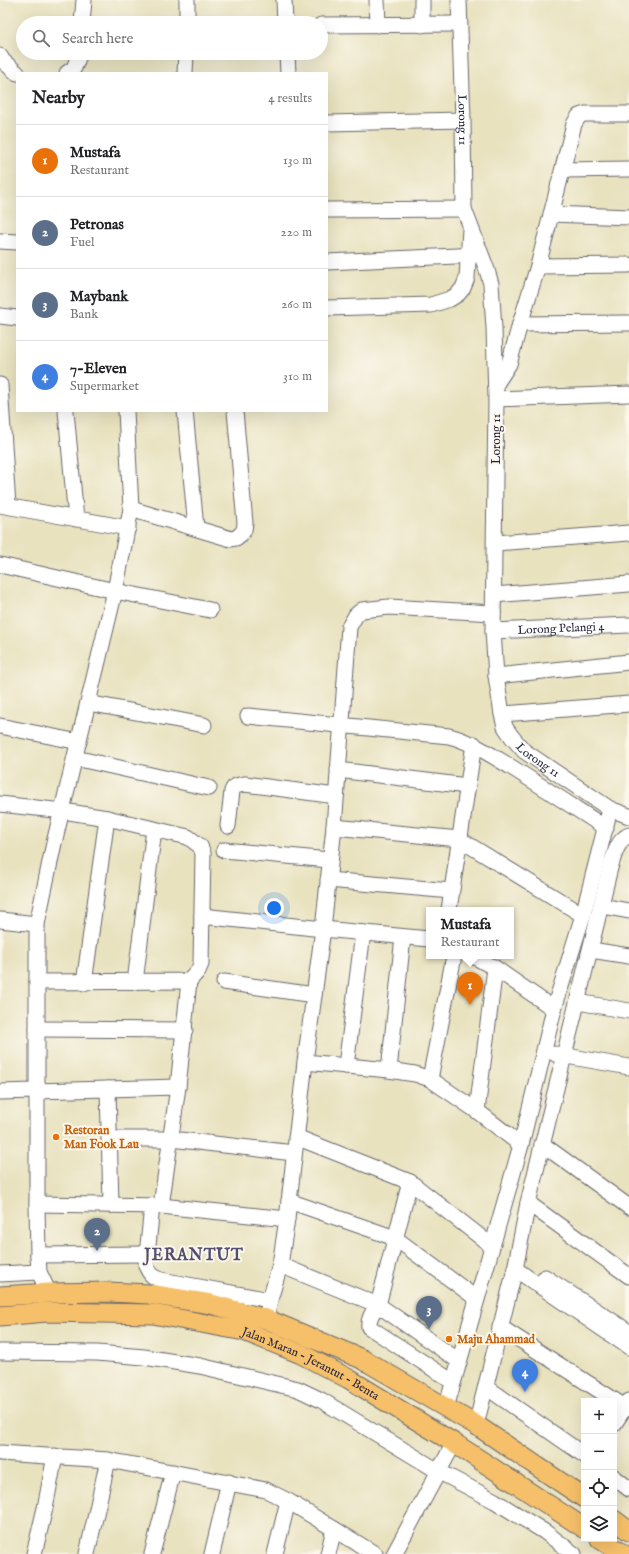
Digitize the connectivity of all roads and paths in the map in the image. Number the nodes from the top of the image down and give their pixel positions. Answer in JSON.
{"nodes":[{"id":1,"x":84,"y":0,"type":"edge"},
{"id":2,"x":188,"y":0,"type":"edge"},
{"id":3,"x":284,"y":0,"type":"edge"},
{"id":4,"x":377,"y":0,"type":"edge"},
{"id":5,"x":422,"y":0,"type":"edge"},
{"id":6,"x":459,"y":0,"type":"edge"},
{"id":7,"x":83,"y":16,"type":"edge"},
{"id":8,"x":187,"y":16,"type":"edge"},
{"id":9,"x":285,"y":16,"type":"edge"},
{"id":10,"x":422,"y":24,"type":"junction"},
{"id":11,"x":459,"y":24,"type":"junction"},
{"id":12,"x":328,"y":25,"type":"edge"},
{"id":13,"x":378,"y":25,"type":"junction"},
{"id":14,"x":0,"y":56,"type":"edge"},
{"id":15,"x":77,"y":60,"type":"edge"},
{"id":16,"x":186,"y":60,"type":"edge"},
{"id":17,"x":287,"y":60,"type":"edge"},
{"id":18,"x":16,"y":72,"type":"edge"},
{"id":19,"x":68,"y":72,"type":"edge"},
{"id":20,"x":185,"y":72,"type":"edge"},
{"id":21,"x":288,"y":72,"type":"edge"},
{"id":22,"x":629,"y":114,"type":"edge"},
{"id":23,"x":464,"y":120,"type":"junction"},
{"id":24,"x":328,"y":123,"type":"edge"},
{"id":25,"x":629,"y":169,"type":"edge"},
{"id":26,"x":563,"y":170,"type":"junction"},
{"id":27,"x":328,"y":210,"type":"edge"},
{"id":28,"x":464,"y":210,"type":"junction"},
{"id":29,"x":551,"y":214,"type":"junction"},
{"id":30,"x":629,"y":217,"type":"edge"},
{"id":31,"x":0,"y":241,"type":"edge"},
{"id":32,"x":16,"y":242,"type":"edge"},
{"id":33,"x":475,"y":255,"type":"junction"},
{"id":34,"x":328,"y":262,"type":"edge"},
{"id":35,"x":629,"y":265,"type":"edge"},
{"id":36,"x":538,"y":266,"type":"junction"},
{"id":37,"x":328,"y":308,"type":"edge"},
{"id":38,"x":0,"y":316,"type":"edge"},
{"id":39,"x":16,"y":318,"type":"edge"},
{"id":40,"x":629,"y":323,"type":"edge"},
{"id":41,"x":520,"y":324,"type":"junction"},
{"id":42,"x":496,"y":384,"type":"junction"},
{"id":43,"x":0,"y":385,"type":"edge"},
{"id":44,"x":629,"y":394,"type":"edge"},
{"id":45,"x":496,"y":399,"type":"junction"},
{"id":46,"x":66,"y":412,"type":"edge"},
{"id":47,"x":126,"y":412,"type":"edge"},
{"id":48,"x":185,"y":412,"type":"edge"},
{"id":49,"x":235,"y":412,"type":"edge"},
{"id":50,"x":4,"y":506,"type":"edge"},
{"id":51,"x":131,"y":509,"type":"junction"},
{"id":52,"x":76,"y":519,"type":"junction"},
{"id":53,"x":128,"y":528,"type":"junction"},
{"id":54,"x":196,"y":528,"type":"junction"},
{"id":55,"x":629,"y":534,"type":"edge"},
{"id":56,"x":495,"y":543,"type":"junction"},
{"id":57,"x":0,"y":565,"type":"edge"},
{"id":58,"x":629,"y":584,"type":"edge"},
{"id":59,"x":115,"y":591,"type":"junction"},
{"id":60,"x":494,"y":595,"type":"junction"},
{"id":61,"x":210,"y":610,"type":"dead end"},
{"id":62,"x":493,"y":613,"type":"junction"},
{"id":63,"x":629,"y":625,"type":"edge"},
{"id":64,"x":493,"y":631,"type":"junction"},
{"id":65,"x":629,"y":662,"type":"edge"},
{"id":66,"x":496,"y":676,"type":"junction"},
{"id":67,"x":88,"y":703,"type":"junction"},
{"id":68,"x":629,"y":704,"type":"edge"},
{"id":69,"x":502,"y":714,"type":"junction"},
{"id":70,"x":248,"y":716,"type":"dead end"},
{"id":71,"x":341,"y":725,"type":"junction"},
{"id":72,"x":0,"y":726,"type":"edge"},
{"id":73,"x":204,"y":726,"type":"dead end"},
{"id":74,"x":79,"y":742,"type":"junction"},
{"id":75,"x":474,"y":744,"type":"junction"},
{"id":76,"x":75,"y":758,"type":"junction"},
{"id":77,"x":338,"y":770,"type":"junction"},
{"id":78,"x":467,"y":786,"type":"junction"},
{"id":79,"x":209,"y":788,"type":"dead end"},
{"id":80,"x":336,"y":796,"type":"junction"},
{"id":81,"x":0,"y":804,"type":"edge"},
{"id":82,"x":610,"y":809,"type":"junction"},
{"id":83,"x":63,"y":811,"type":"junction"},
{"id":84,"x":629,"y":816,"type":"edge"},
{"id":85,"x":107,"y":818,"type":"junction"},
{"id":86,"x":228,"y":826,"type":"dead end"},
{"id":87,"x":334,"y":827,"type":"junction"},
{"id":88,"x":606,"y":828,"type":"junction"},
{"id":89,"x":154,"y":829,"type":"junction"},
{"id":90,"x":629,"y":835,"type":"edge"},
{"id":91,"x":459,"y":839,"type":"junction"},
{"id":92,"x":224,"y":850,"type":"dead end"},
{"id":93,"x":330,"y":860,"type":"junction"},
{"id":94,"x":328,"y":880,"type":"junction"},
{"id":95,"x":452,"y":891,"type":"junction"},
{"id":96,"x":602,"y":906,"type":"junction"},
{"id":97,"x":449,"y":907,"type":"edge"},
{"id":98,"x":629,"y":911,"type":"edge"},
{"id":99,"x":583,"y":915,"type":"junction"},
{"id":100,"x":202,"y":916,"type":"junction"},
{"id":101,"x":0,"y":920,"type":"edge"},
{"id":102,"x":37,"y":924,"type":"junction"},
{"id":103,"x":323,"y":930,"type":"junction"},
{"id":104,"x":363,"y":933,"type":"junction"},
{"id":105,"x":403,"y":937,"type":"junction"},
{"id":106,"x":426,"y":939,"type":"edge"},
{"id":107,"x":591,"y":950,"type":"junction"},
{"id":108,"x":629,"y":956,"type":"edge"},
{"id":109,"x":453,"y":959,"type":"edge"},
{"id":110,"x":478,"y":959,"type":"edge"},
{"id":111,"x":495,"y":968,"type":"junction"},
{"id":112,"x":189,"y":981,"type":"junction"},
{"id":113,"x":37,"y":982,"type":"junction"},
{"id":114,"x":135,"y":982,"type":"junction"},
{"id":115,"x":224,"y":982,"type":"dead end"},
{"id":116,"x":84,"y":983,"type":"junction"},
{"id":117,"x":314,"y":995,"type":"junction"},
{"id":118,"x":578,"y":1002,"type":"junction"},
{"id":119,"x":554,"y":1009,"type":"junction"},
{"id":120,"x":629,"y":1011,"type":"edge"},
{"id":121,"x":37,"y":1029,"type":"junction"},
{"id":122,"x":185,"y":1030,"type":"junction"},
{"id":123,"x":544,"y":1051,"type":"junction"},
{"id":124,"x":564,"y":1056,"type":"junction"},
{"id":125,"x":305,"y":1062,"type":"junction"},
{"id":126,"x":346,"y":1066,"type":"junction"},
{"id":127,"x":629,"y":1067,"type":"edge"},
{"id":128,"x":389,"y":1070,"type":"junction"},
{"id":129,"x":430,"y":1079,"type":"junction"},
{"id":130,"x":178,"y":1087,"type":"junction"},
{"id":131,"x":108,"y":1089,"type":"junction"},
{"id":132,"x":37,"y":1091,"type":"junction"},
{"id":133,"x":0,"y":1092,"type":"edge"},
{"id":134,"x":477,"y":1111,"type":"junction"},
{"id":135,"x":296,"y":1137,"type":"junction"},
{"id":136,"x":109,"y":1139,"type":"junction"},
{"id":137,"x":171,"y":1139,"type":"junction"},
{"id":138,"x":542,"y":1144,"type":"junction"},
{"id":139,"x":521,"y":1146,"type":"junction"},
{"id":140,"x":294,"y":1153,"type":"junction"},
{"id":141,"x":410,"y":1182,"type":"junction"},
{"id":142,"x":289,"y":1201,"type":"junction"},
{"id":143,"x":528,"y":1203,"type":"junction"},
{"id":144,"x":37,"y":1204,"type":"junction"},
{"id":145,"x":111,"y":1205,"type":"junction"},
{"id":146,"x":157,"y":1206,"type":"junction"},
{"id":147,"x":629,"y":1207,"type":"edge"},
{"id":148,"x":287,"y":1219,"type":"junction"},
{"id":149,"x":396,"y":1238,"type":"junction"},
{"id":150,"x":492,"y":1246,"type":"junction"},
{"id":151,"x":148,"y":1254,"type":"junction"},
{"id":152,"x":38,"y":1255,"type":"junction"},
{"id":153,"x":516,"y":1264,"type":"junction"},
{"id":154,"x":280,"y":1265,"type":"junction"},
{"id":155,"x":39,"y":1272,"type":"junction"},
{"id":156,"x":0,"y":1274,"type":"edge"},
{"id":157,"x":629,"y":1276,"type":"edge"},
{"id":158,"x":49,"y":1293,"type":"junction"},
{"id":159,"x":0,"y":1296,"type":"edge"},
{"id":160,"x":477,"y":1299,"type":"junction"},
{"id":161,"x":270,"y":1300,"type":"junction"},
{"id":162,"x":378,"y":1305,"type":"junction"},
{"id":163,"x":0,"y":1316,"type":"edge"},
{"id":164,"x":266,"y":1319,"type":"junction"},
{"id":165,"x":500,"y":1328,"type":"junction"},
{"id":166,"x":629,"y":1332,"type":"edge"},
{"id":167,"x":629,"y":1347,"type":"edge"},
{"id":168,"x":0,"y":1352,"type":"edge"},
{"id":169,"x":459,"y":1361,"type":"junction"},
{"id":170,"x":453,"y":1382,"type":"junction"},
{"id":171,"x":486,"y":1387,"type":"junction"},
{"id":172,"x":627,"y":1404,"type":"edge"},
{"id":173,"x":446,"y":1408,"type":"junction"},
{"id":174,"x":617,"y":1419,"type":"edge"},
{"id":175,"x":476,"y":1425,"type":"junction"},
{"id":176,"x":454,"y":1443,"type":"junction"},
{"id":177,"x":581,"y":1453,"type":"edge"},
{"id":178,"x":0,"y":1454,"type":"edge"},
{"id":179,"x":55,"y":1456,"type":"junction"},
{"id":180,"x":108,"y":1460,"type":"junction"},
{"id":181,"x":438,"y":1471,"type":"junction"},
{"id":182,"x":173,"y":1472,"type":"junction"},
{"id":183,"x":617,"y":1480,"type":"edge"},
{"id":184,"x":229,"y":1482,"type":"junction"},
{"id":185,"x":629,"y":1489,"type":"edge"},
{"id":186,"x":581,"y":1496,"type":"edge"},
{"id":187,"x":288,"y":1501,"type":"junction"},
{"id":188,"x":617,"y":1522,"type":"edge"},
{"id":189,"x":581,"y":1526,"type":"edge"},
{"id":190,"x":334,"y":1529,"type":"junction"},
{"id":191,"x":629,"y":1531,"type":"edge"},
{"id":192,"x":605,"y":1542,"type":"edge"},
{"id":193,"x":34,"y":1554,"type":"edge"},
{"id":194,"x":87,"y":1554,"type":"edge"},
{"id":195,"x":152,"y":1554,"type":"edge"},
{"id":196,"x":212,"y":1554,"type":"edge"},
{"id":197,"x":275,"y":1554,"type":"edge"},
{"id":198,"x":328,"y":1554,"type":"edge"},
{"id":199,"x":375,"y":1554,"type":"edge"},
{"id":200,"x":394,"y":1554,"type":"edge"},
{"id":201,"x":574,"y":1554,"type":"edge"},
{"id":202,"x":623,"y":1554,"type":"edge"}],
"edges":[{"from":1,"to":7,"type":"street"},
{"from":2,"to":8,"type":"street"},
{"from":3,"to":9,"type":"street"},
{"from":4,"to":13,"type":"street"},
{"from":5,"to":10,"type":"street"},
{"from":6,"to":11,"type":"street","name":"Lorong 11"},
{"from":10,"to":11,"type":"street"},
{"from":10,"to":13,"type":"street"},
{"from":11,"to":23,"type":"street","name":"Lorong 11"},
{"from":12,"to":13,"type":"street"},
{"from":14,"to":18,"type":"street"},
{"from":15,"to":19,"type":"street"},
{"from":16,"to":20,"type":"street"},
{"from":17,"to":21,"type":"street"},
{"from":22,"to":26,"type":"street"},
{"from":23,"to":24,"type":"street"},
{"from":23,"to":28,"type":"street","name":"Lorong 11"},
{"from":25,"to":26,"type":"street"},
{"from":26,"to":29,"type":"street"},
{"from":27,"to":28,"type":"street"},
{"from":28,"to":33,"type":"street","name":"Lorong 11"},
{"from":29,"to":30,"type":"street"},
{"from":29,"to":36,"type":"street"},
{"from":31,"to":32,"type":"street"},
{"from":33,"to":34,"type":"street"},
{"from":33,"to":37,"type":"street"},
{"from":33,"to":42,"type":"street","name":"Lorong 11"},
{"from":35,"to":36,"type":"street"},
{"from":36,"to":41,"type":"street"},
{"from":38,"to":39,"type":"street"},
{"from":40,"to":41,"type":"street"},
{"from":41,"to":42,"type":"street"},
{"from":42,"to":45,"type":"street","name":"Lorong 11"},
{"from":43,"to":50,"type":"street"},
{"from":44,"to":45,"type":"street"},
{"from":45,"to":56,"type":"street","name":"Lorong 11"},
{"from":46,"to":52,"type":"street"},
{"from":47,"to":51,"type":"street"},
{"from":48,"to":54,"type":"street"},
{"from":49,"to":54,"type":"street"},
{"from":50,"to":52,"type":"street"},
{"from":51,"to":53,"type":"street"},
{"from":51,"to":54,"type":"street"},
{"from":52,"to":53,"type":"street"},
{"from":53,"to":59,"type":"street"},
{"from":55,"to":56,"type":"street"},
{"from":56,"to":60,"type":"street","name":"Lorong 11"},
{"from":57,"to":59,"type":"street"},
{"from":58,"to":60,"type":"street"},
{"from":59,"to":61,"type":"street"},
{"from":59,"to":67,"type":"street"},
{"from":60,"to":62,"type":"street","name":"Lorong 11"},
{"from":62,"to":64,"type":"street","name":"Lorong 11"},
{"from":62,"to":71,"type":"street"},
{"from":63,"to":64,"type":"street","name":"Lorong Pelangi 4"},
{"from":64,"to":66,"type":"street","name":"Lorong 11"},
{"from":65,"to":66,"type":"street"},
{"from":66,"to":69,"type":"street","name":"Lorong 11"},
{"from":67,"to":73,"type":"street"},
{"from":67,"to":74,"type":"street"},
{"from":68,"to":69,"type":"street"},
{"from":69,"to":82,"type":"street","name":"Lorong 11"},
{"from":70,"to":71,"type":"street"},
{"from":71,"to":75,"type":"street"},
{"from":71,"to":77,"type":"street"},
{"from":72,"to":74,"type":"street"},
{"from":74,"to":76,"type":"street"},
{"from":75,"to":78,"type":"street"},
{"from":75,"to":88,"type":"street"},
{"from":76,"to":79,"type":"street"},
{"from":76,"to":83,"type":"street"},
{"from":77,"to":78,"type":"street"},
{"from":77,"to":80,"type":"street"},
{"from":78,"to":91,"type":"street"},
{"from":80,"to":86,"type":"street"},
{"from":80,"to":87,"type":"street"},
{"from":81,"to":83,"type":"street"},
{"from":82,"to":84,"type":"street","name":"Lorong 11"},
{"from":82,"to":88,"type":"street"},
{"from":83,"to":85,"type":"street"},
{"from":83,"to":102,"type":"street"},
{"from":85,"to":89,"type":"street"},
{"from":85,"to":116,"type":"street"},
{"from":87,"to":91,"type":"street"},
{"from":87,"to":93,"type":"street"},
{"from":88,"to":99,"type":"street"},
{"from":89,"to":100,"type":"street"},
{"from":89,"to":114,"type":"street"},
{"from":90,"to":96,"type":"street"},
{"from":91,"to":95,"type":"street"},
{"from":91,"to":99,"type":"street"},
{"from":92,"to":93,"type":"street"},
{"from":93,"to":94,"type":"street"},
{"from":94,"to":95,"type":"street"},
{"from":94,"to":103,"type":"street"},
{"from":95,"to":97,"type":"street"},
{"from":96,"to":98,"type":"street"},
{"from":96,"to":107,"type":"street"},
{"from":99,"to":119,"type":"street"},
{"from":100,"to":103,"type":"street"},
{"from":100,"to":112,"type":"street"},
{"from":101,"to":102,"type":"street"},
{"from":102,"to":113,"type":"street"},
{"from":103,"to":104,"type":"street"},
{"from":103,"to":117,"type":"street"},
{"from":104,"to":105,"type":"street"},
{"from":104,"to":126,"type":"street"},
{"from":105,"to":106,"type":"street"},
{"from":105,"to":128,"type":"street"},
{"from":107,"to":108,"type":"street"},
{"from":107,"to":118,"type":"street"},
{"from":109,"to":129,"type":"street"},
{"from":110,"to":111,"type":"street"},
{"from":111,"to":119,"type":"street"},
{"from":111,"to":134,"type":"street"},
{"from":112,"to":114,"type":"street"},
{"from":112,"to":122,"type":"street"},
{"from":113,"to":116,"type":"street"},
{"from":113,"to":121,"type":"street"},
{"from":114,"to":116,"type":"street"},
{"from":115,"to":117,"type":"street"},
{"from":117,"to":125,"type":"street"},
{"from":118,"to":120,"type":"street"},
{"from":118,"to":124,"type":"street"},
{"from":119,"to":123,"type":"street"},
{"from":121,"to":122,"type":"street"},
{"from":121,"to":132,"type":"street"},
{"from":122,"to":130,"type":"street"},
{"from":123,"to":124,"type":"street"},
{"from":123,"to":139,"type":"street"},
{"from":124,"to":127,"type":"street"},
{"from":124,"to":138,"type":"street"},
{"from":125,"to":126,"type":"street"},
{"from":125,"to":135,"type":"street"},
{"from":126,"to":128,"type":"street"},
{"from":128,"to":129,"type":"street"},
{"from":129,"to":134,"type":"street"},
{"from":130,"to":131,"type":"street"},
{"from":130,"to":137,"type":"street"},
{"from":131,"to":132,"type":"street"},
{"from":131,"to":136,"type":"street"},
{"from":132,"to":133,"type":"street"},
{"from":132,"to":144,"type":"street"},
{"from":134,"to":139,"type":"street"},
{"from":135,"to":140,"type":"street"},
{"from":135,"to":141,"type":"street"},
{"from":136,"to":137,"type":"street"},
{"from":136,"to":145,"type":"street"},
{"from":137,"to":140,"type":"street"},
{"from":137,"to":146,"type":"street"},
{"from":138,"to":143,"type":"street"},
{"from":138,"to":147,"type":"street"},
{"from":139,"to":150,"type":"street"},
{"from":140,"to":142,"type":"street"},
{"from":141,"to":149,"type":"street"},
{"from":141,"to":150,"type":"street"},
{"from":142,"to":148,"type":"street"},
{"from":142,"to":149,"type":"street"},
{"from":143,"to":153,"type":"street"},
{"from":143,"to":157,"type":"street"},
{"from":144,"to":145,"type":"street"},
{"from":144,"to":152,"type":"street"},
{"from":145,"to":146,"type":"street"},
{"from":146,"to":148,"type":"street"},
{"from":146,"to":151,"type":"street"},
{"from":148,"to":154,"type":"street"},
{"from":149,"to":160,"type":"street"},
{"from":149,"to":162,"type":"street"},
{"from":150,"to":160,"type":"street"},
{"from":151,"to":152,"type":"street"},
{"from":151,"to":161,"type":"street"},
{"from":152,"to":155,"type":"street"},
{"from":153,"to":165,"type":"street"},
{"from":153,"to":166,"type":"street"},
{"from":153,"to":167,"type":"street"},
{"from":154,"to":161,"type":"street"},
{"from":154,"to":162,"type":"street"},
{"from":155,"to":156,"type":"street"},
{"from":155,"to":158,"type":"street"},
{"from":158,"to":159,"type":"main road","name":"Jalan Maran - Jerantut - Benta"},
{"from":158,"to":164,"type":"main road","name":"Jalan Maran - Jerantut - Benta"},
{"from":160,"to":169,"type":"street"},
{"from":161,"to":164,"type":"street"},
{"from":162,"to":169,"type":"street"},
{"from":162,"to":170,"type":"street"},
{"from":163,"to":176,"type":"main road","name":"Jalan Maran - Jerantut - Benta"},
{"from":164,"to":173,"type":"main road","name":"Jalan Maran - Jerantut - Benta"},
{"from":165,"to":171,"type":"street"},
{"from":165,"to":172,"type":"street"},
{"from":168,"to":181,"type":"street"},
{"from":169,"to":170,"type":"street"},
{"from":170,"to":173,"type":"street"},
{"from":171,"to":175,"type":"street"},
{"from":171,"to":177,"type":"street"},
{"from":172,"to":174,"type":"street"},
{"from":173,"to":175,"type":"main road","name":"Jalan Maran - Jerantut - Benta"},
{"from":175,"to":186,"type":"main road","name":"Jalan Maran - Jerantut - Benta"},
{"from":176,"to":181,"type":"street"},
{"from":176,"to":189,"type":"main road","name":"Jalan Maran - Jerantut - Benta"},
{"from":178,"to":179,"type":"street"},
{"from":179,"to":180,"type":"street"},
{"from":179,"to":193,"type":"street"},
{"from":180,"to":182,"type":"street"},
{"from":180,"to":194,"type":"street"},
{"from":181,"to":200,"type":"street"},
{"from":181,"to":201,"type":"street"},
{"from":182,"to":184,"type":"street"},
{"from":182,"to":195,"type":"street"},
{"from":183,"to":185,"type":"street"},
{"from":184,"to":187,"type":"street"},
{"from":184,"to":196,"type":"street"},
{"from":187,"to":190,"type":"street"},
{"from":187,"to":197,"type":"street"},
{"from":188,"to":191,"type":"main road"},
{"from":190,"to":198,"type":"street"},
{"from":190,"to":199,"type":"street"},
{"from":192,"to":202,"type":"main road"}]}
